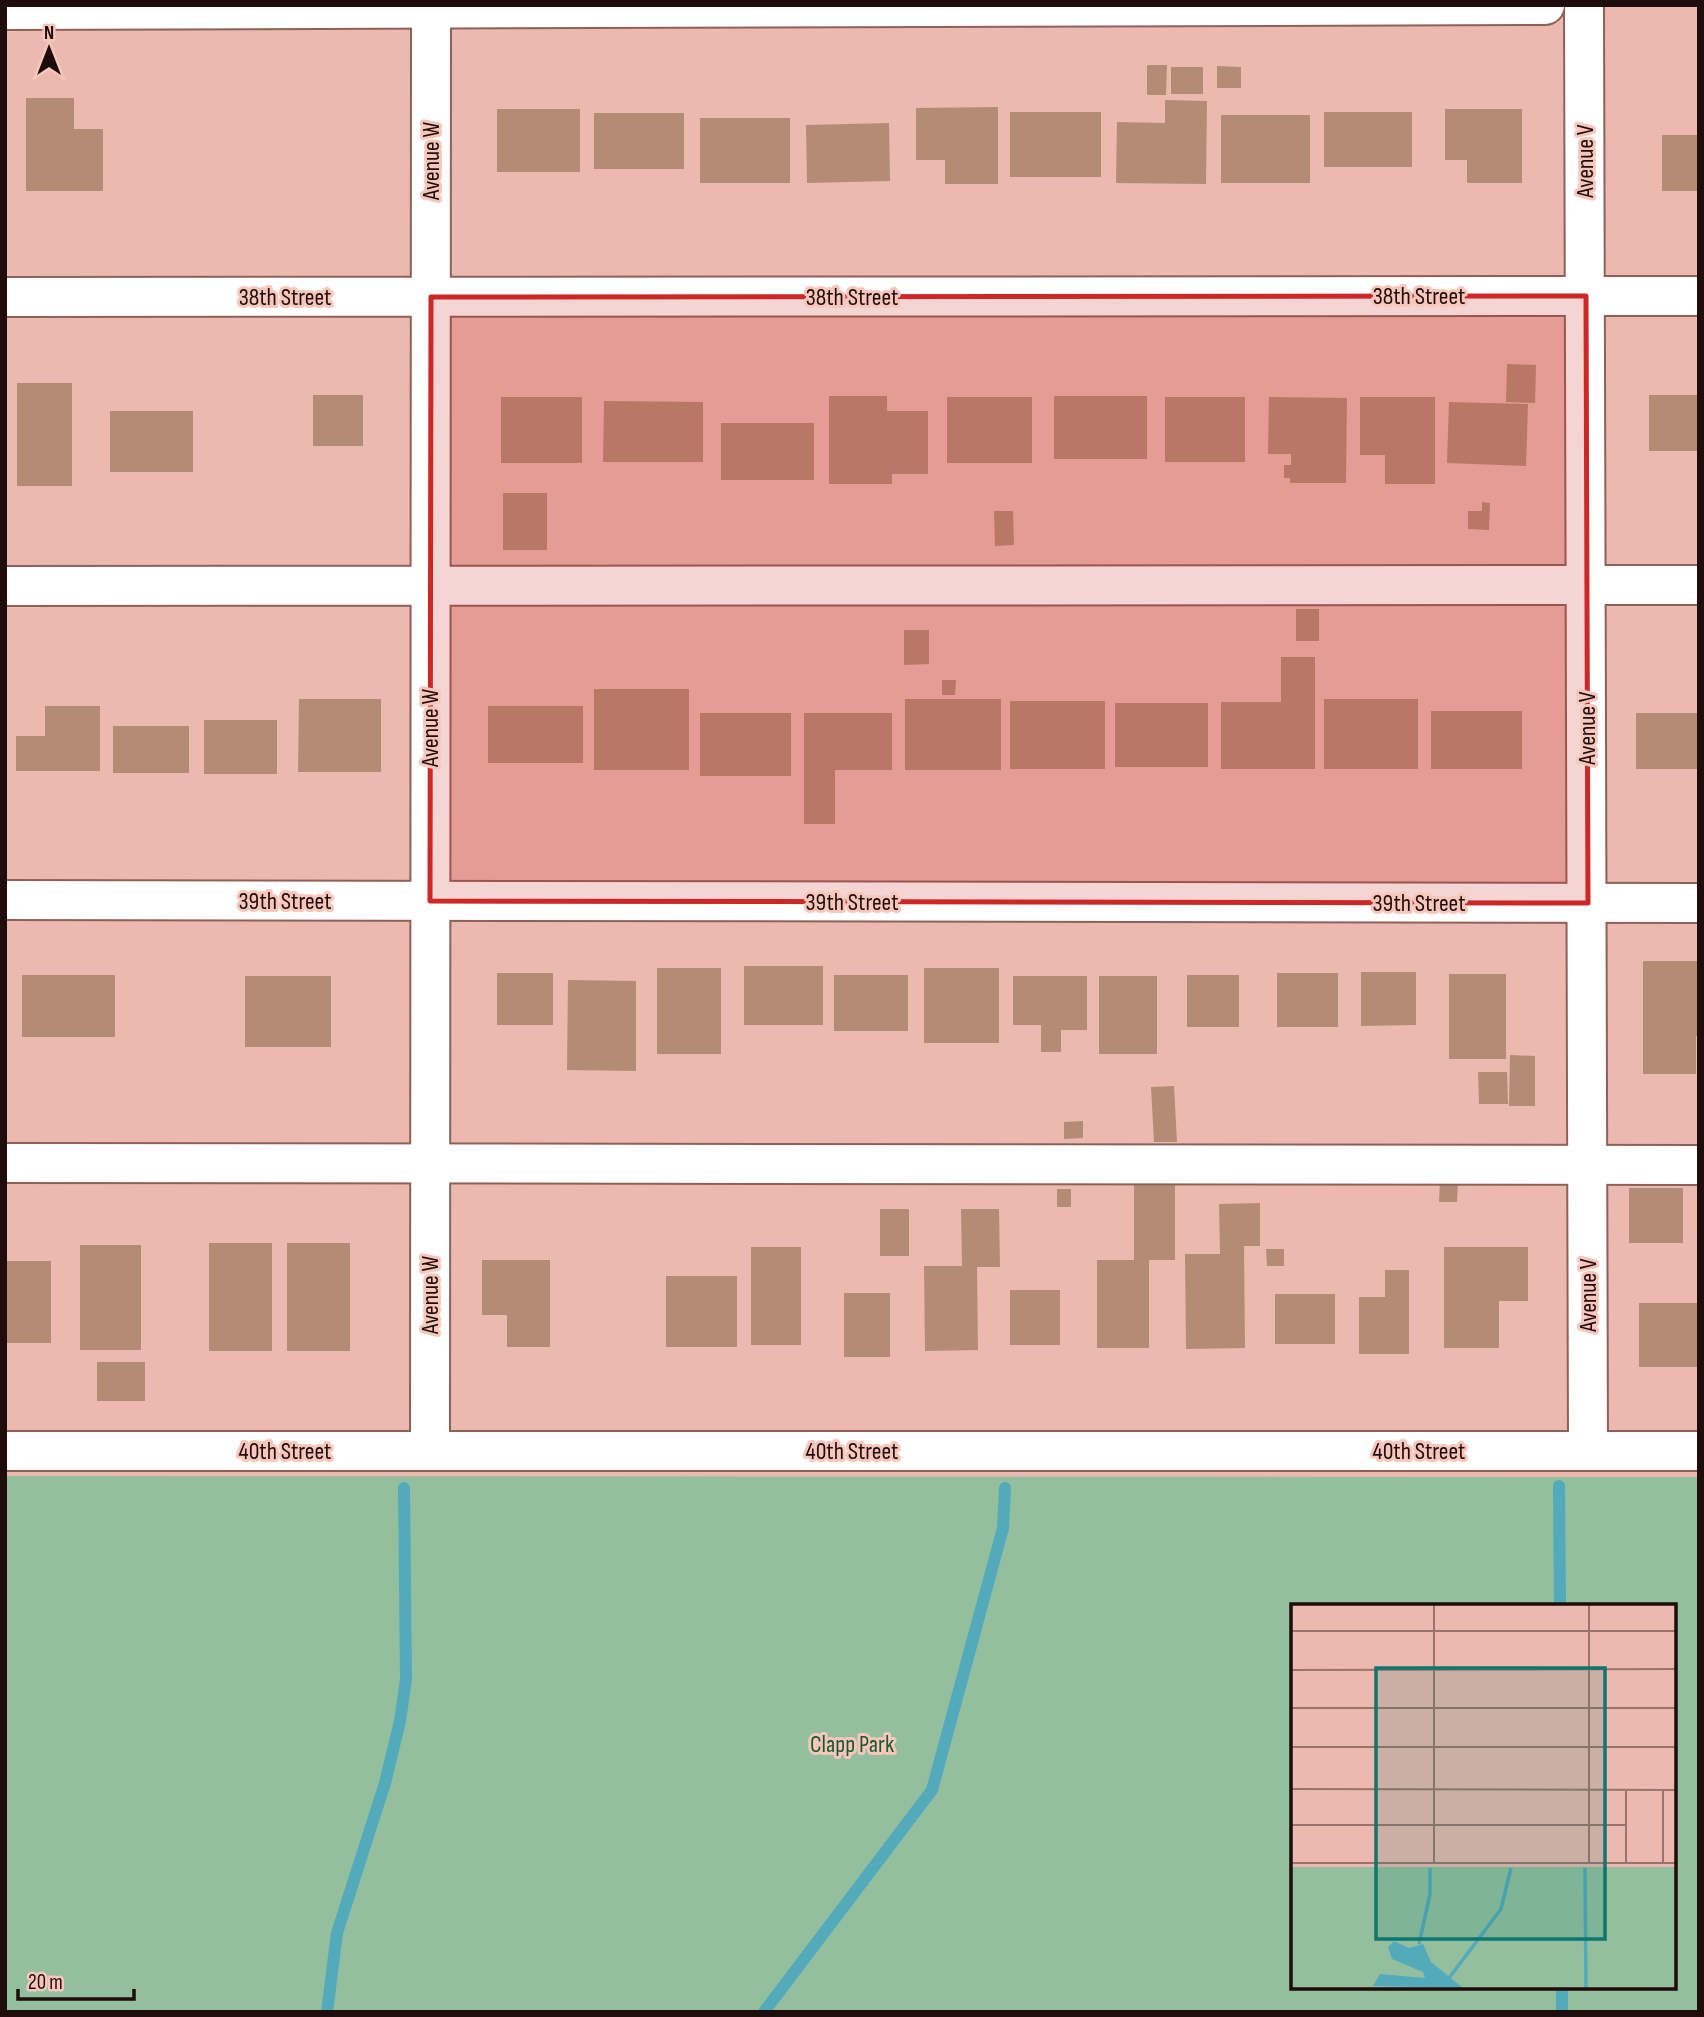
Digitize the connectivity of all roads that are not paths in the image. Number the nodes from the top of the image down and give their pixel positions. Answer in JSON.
{"nodes":[{"id":1,"x":1545,"y":5,"type":"edge"},
{"id":2,"x":1584,"y":5,"type":"edge"},
{"id":3,"x":432,"y":7,"type":"edge"},
{"id":4,"x":5,"y":10,"type":"edge"},
{"id":5,"x":1586,"y":296,"type":"junction"},
{"id":6,"x":1699,"y":296,"type":"edge"},
{"id":7,"x":5,"y":297,"type":"edge"},
{"id":8,"x":431,"y":297,"type":"junction"},
{"id":9,"x":1587,"y":585,"type":"junction"},
{"id":10,"x":1699,"y":585,"type":"edge"},
{"id":11,"x":5,"y":586,"type":"edge"},
{"id":12,"x":430,"y":586,"type":"junction"},
{"id":13,"x":5,"y":900,"type":"edge"},
{"id":14,"x":430,"y":901,"type":"junction"},
{"id":15,"x":1588,"y":903,"type":"junction"},
{"id":16,"x":1699,"y":903,"type":"edge"},
{"id":17,"x":5,"y":1163,"type":"edge"},
{"id":18,"x":430,"y":1163,"type":"junction"},
{"id":19,"x":1588,"y":1166,"type":"junction"},
{"id":20,"x":1699,"y":1166,"type":"edge"},
{"id":21,"x":5,"y":1451,"type":"edge"},
{"id":22,"x":430,"y":1451,"type":"junction"},
{"id":23,"x":1588,"y":1451,"type":"junction"},
{"id":24,"x":1699,"y":1451,"type":"edge"}],
"edges":[{"from":1,"to":3,"type":"street"},
{"from":2,"to":5,"type":"street","name":"Avenue V"},
{"from":3,"to":4,"type":"street"},
{"from":3,"to":8,"type":"street","name":"Avenue W"},
{"from":5,"to":6,"type":"street","name":"38th Street"},
{"from":5,"to":8,"type":"street","name":"38th Street"},
{"from":5,"to":9,"type":"street","name":"Avenue V"},
{"from":7,"to":8,"type":"street","name":"38th Street"},
{"from":8,"to":12,"type":"street","name":"Avenue W"},
{"from":9,"to":10,"type":"street"},
{"from":9,"to":12,"type":"street"},
{"from":9,"to":15,"type":"street","name":"Avenue V"},
{"from":11,"to":12,"type":"street"},
{"from":12,"to":14,"type":"street","name":"Avenue W"},
{"from":13,"to":14,"type":"street","name":"39th Street"},
{"from":14,"to":15,"type":"street","name":"39th Street"},
{"from":14,"to":18,"type":"street","name":"Avenue W"},
{"from":15,"to":16,"type":"street","name":"39th Street"},
{"from":15,"to":19,"type":"street","name":"Avenue V"},
{"from":17,"to":18,"type":"street"},
{"from":18,"to":19,"type":"street"},
{"from":18,"to":22,"type":"street","name":"Avenue W"},
{"from":19,"to":20,"type":"street"},
{"from":19,"to":23,"type":"street","name":"Avenue V"},
{"from":21,"to":22,"type":"street","name":"40th Street"},
{"from":22,"to":23,"type":"street","name":"40th Street"},
{"from":23,"to":24,"type":"street","name":"40th Street"}]}
